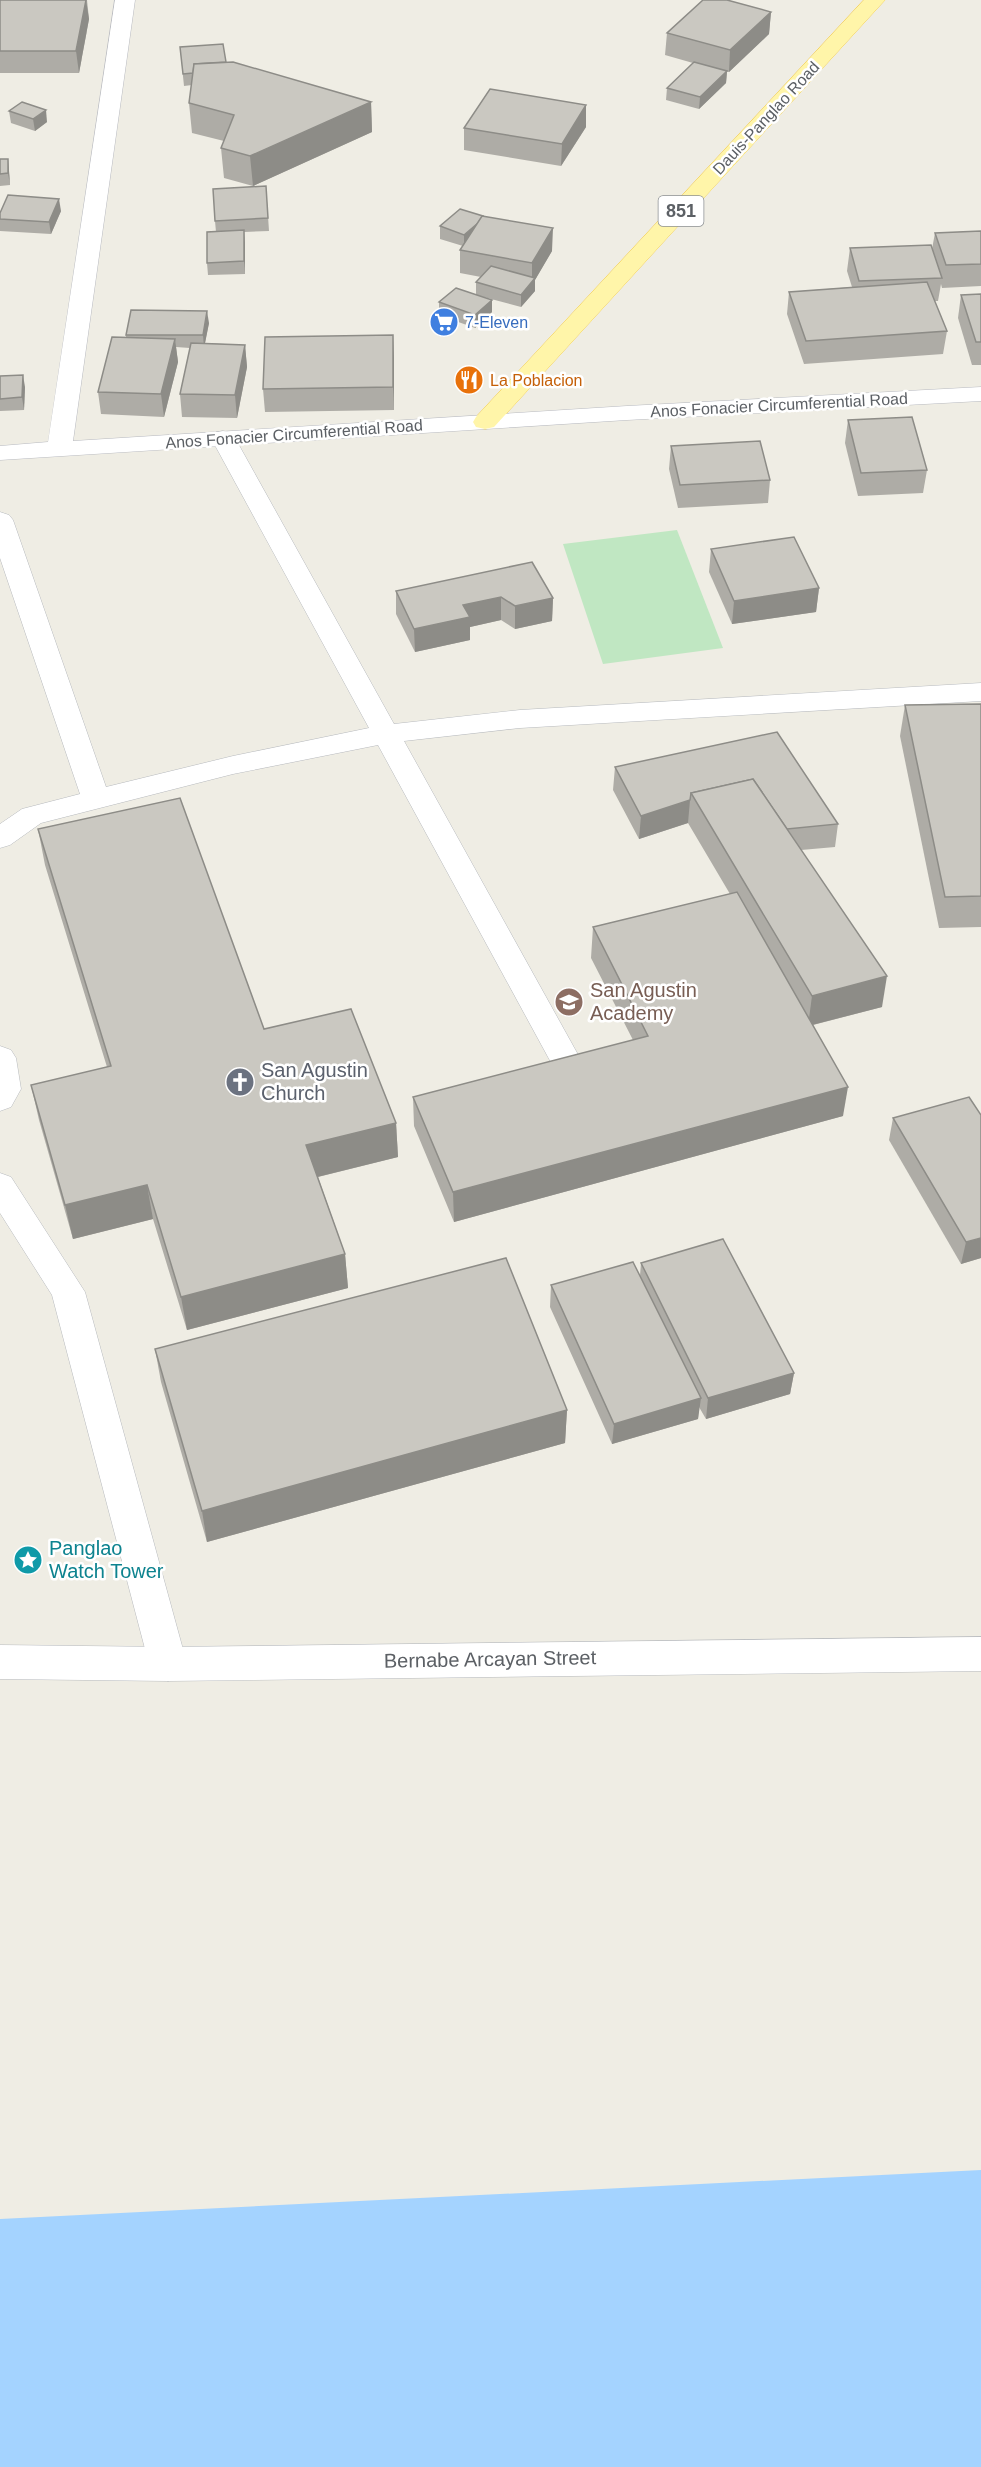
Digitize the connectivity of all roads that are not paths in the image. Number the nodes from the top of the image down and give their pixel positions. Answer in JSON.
{"nodes":[{"id":1,"x":125,"y":0,"type":"edge"},
{"id":2,"x":875,"y":0,"type":"edge"},
{"id":3,"x":981,"y":394,"type":"edge"},
{"id":4,"x":486,"y":422,"type":"junction"},
{"id":5,"x":223,"y":438,"type":"junction"},
{"id":6,"x":60,"y":448,"type":"junction"},
{"id":7,"x":0,"y":453,"type":"edge"},
{"id":8,"x":0,"y":520,"type":"edge"},
{"id":9,"x":981,"y":692,"type":"edge"},
{"id":10,"x":387,"y":734,"type":"junction"},
{"id":11,"x":97,"y":801,"type":"junction"},
{"id":12,"x":0,"y":838,"type":"edge"},
{"id":13,"x":0,"y":1058,"type":"edge"},
{"id":14,"x":566,"y":1060,"type":"edge"},
{"id":15,"x":0,"y":1099,"type":"edge"},
{"id":16,"x":0,"y":1186,"type":"edge"},
{"id":17,"x":981,"y":1654,"type":"edge"},
{"id":18,"x":0,"y":1662,"type":"edge"},
{"id":19,"x":168,"y":1664,"type":"junction"}],
"edges":[{"from":1,"to":6,"type":"main road"},
{"from":2,"to":4,"type":"main road","name":"Dauis-Panglao Road","number":"851"},
{"from":3,"to":4,"type":"main road","name":"Anos Fonacier Circumferential Road"},
{"from":4,"to":5,"type":"main road","name":"Anos Fonacier Circumferential Road"},
{"from":5,"to":6,"type":"main road","name":"Anos Fonacier Circumferential Road"},
{"from":5,"to":10,"type":"main road"},
{"from":6,"to":7,"type":"main road","name":"Anos Fonacier Circumferential Road"},
{"from":8,"to":11,"type":"main road"},
{"from":9,"to":10,"type":"main road"},
{"from":10,"to":11,"type":"main road"},
{"from":10,"to":14,"type":"main road"},
{"from":11,"to":12,"type":"main road"},
{"from":13,"to":15,"type":"main road"},
{"from":16,"to":19,"type":"main road"},
{"from":17,"to":19,"type":"main road","name":"Bernabe Arcayan Street"},
{"from":18,"to":19,"type":"main road","name":"Bernabe Arcayan Street"}]}
